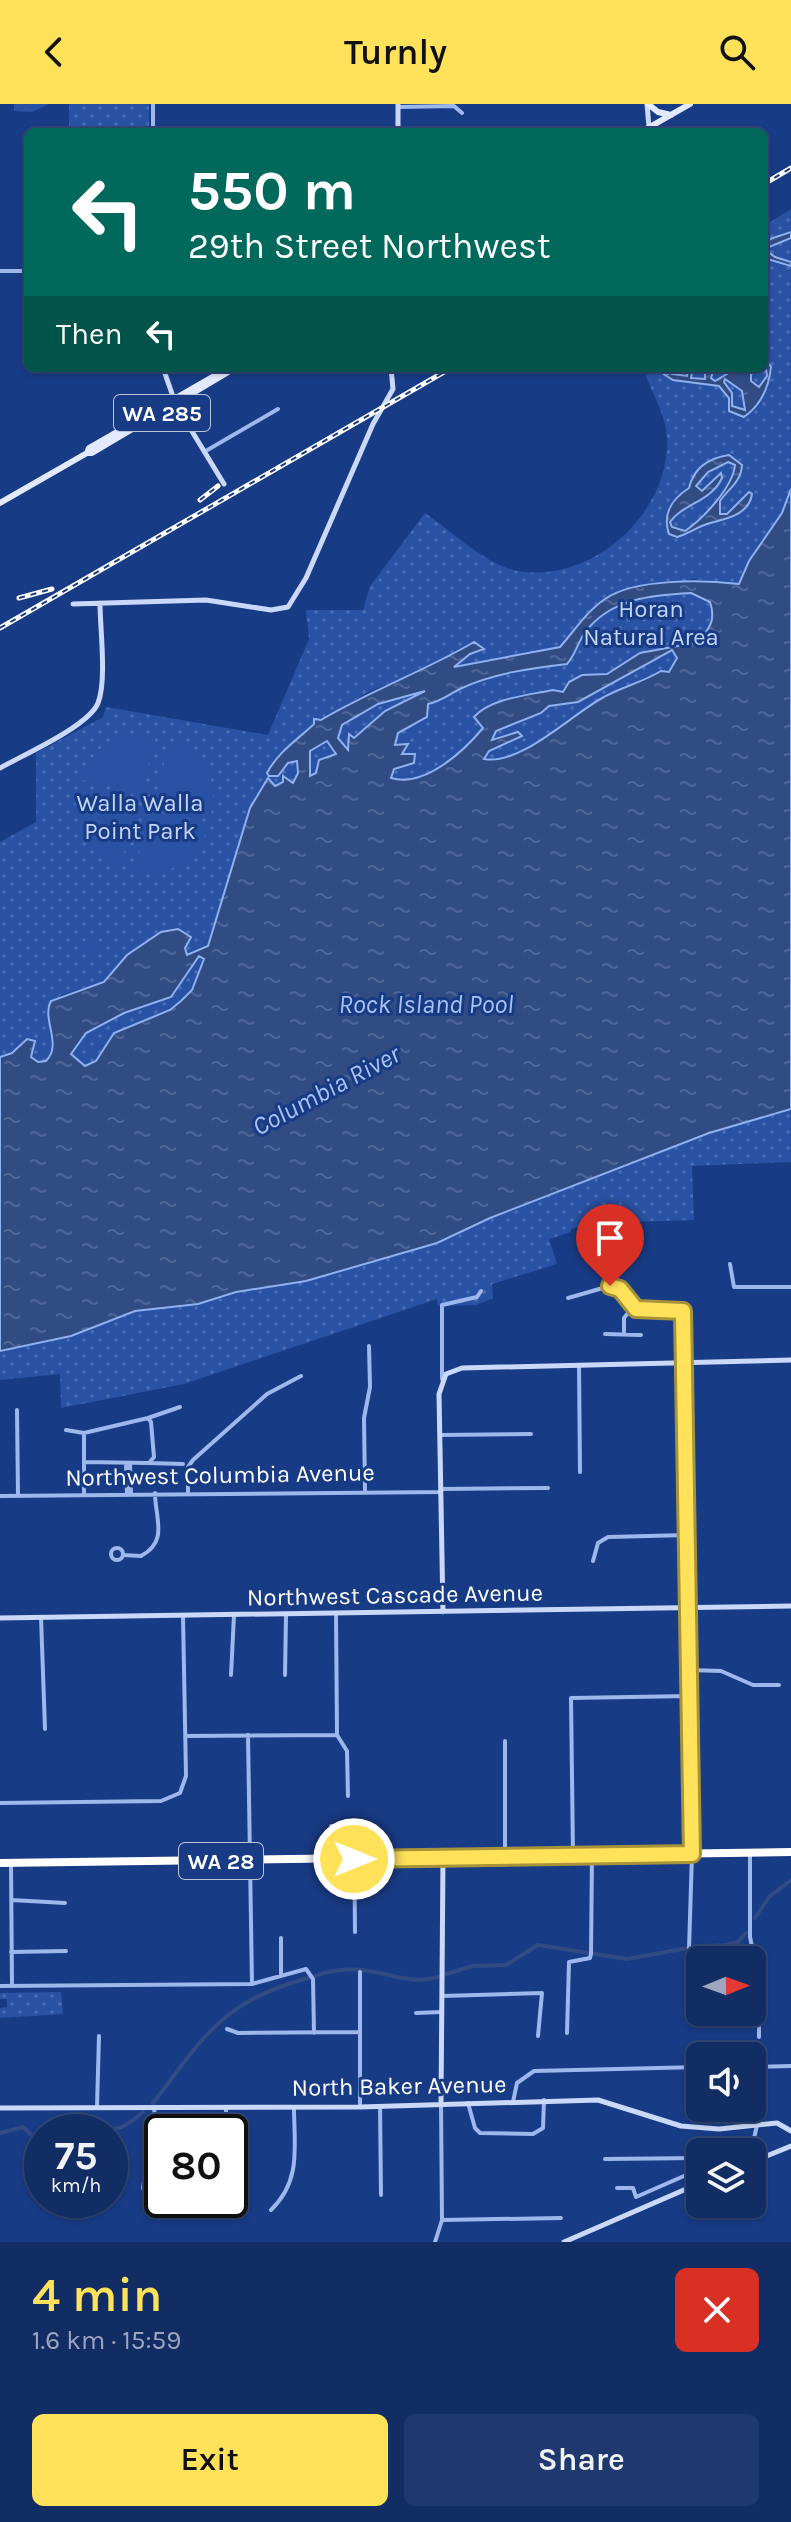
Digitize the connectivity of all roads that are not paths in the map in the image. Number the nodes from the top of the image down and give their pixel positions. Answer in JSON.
{"nodes":[{"id":1,"x":153,"y":104,"type":"edge"},
{"id":2,"x":647,"y":104,"type":"edge"},
{"id":3,"x":690,"y":104,"type":"edge"},
{"id":4,"x":398,"y":105,"type":"edge"},
{"id":5,"x":462,"y":113,"type":"dead end"},
{"id":6,"x":671,"y":115,"type":"junction"},
{"id":7,"x":649,"y":127,"type":"joint"},
{"id":8,"x":153,"y":128,"type":"edge"},
{"id":9,"x":398,"y":128,"type":"edge"},
{"id":10,"x":0,"y":271,"type":"edge"},
{"id":11,"x":24,"y":271,"type":"edge"},
{"id":12,"x":164,"y":372,"type":"edge"},
{"id":13,"x":222,"y":372,"type":"edge"},
{"id":14,"x":228,"y":372,"type":"edge"},
{"id":15,"x":391,"y":372,"type":"edge"},
{"id":16,"x":174,"y":402,"type":"junction"},
{"id":17,"x":278,"y":409,"type":"dead end"},
{"id":18,"x":204,"y":452,"type":"junction"},
{"id":19,"x":224,"y":484,"type":"dead end"},
{"id":20,"x":0,"y":503,"type":"edge"},
{"id":21,"x":100,"y":603,"type":"junction"},
{"id":22,"x":73,"y":604,"type":"dead end"},
{"id":23,"x":0,"y":768,"type":"edge"},
{"id":24,"x":730,"y":1264,"type":"dead end"},
{"id":25,"x":791,"y":1287,"type":"edge"},
{"id":26,"x":481,"y":1291,"type":"dead end"},
{"id":27,"x":568,"y":1298,"type":"dead end"},
{"id":28,"x":632,"y":1308,"type":"junction"},
{"id":29,"x":605,"y":1334,"type":"dead end"},
{"id":30,"x":624,"y":1335,"type":"junction"},
{"id":31,"x":641,"y":1335,"type":"dead end"},
{"id":32,"x":369,"y":1346,"type":"dead end"},
{"id":33,"x":791,"y":1360,"type":"edge"},
{"id":34,"x":684,"y":1363,"type":"junction"},
{"id":35,"x":579,"y":1365,"type":"junction"},
{"id":36,"x":301,"y":1376,"type":"dead end"},
{"id":37,"x":442,"y":1379,"type":"junction"},
{"id":38,"x":180,"y":1407,"type":"dead end"},
{"id":39,"x":17,"y":1410,"type":"dead end"},
{"id":40,"x":148,"y":1418,"type":"junction"},
{"id":41,"x":66,"y":1430,"type":"dead end"},
{"id":42,"x":84,"y":1433,"type":"junction"},
{"id":43,"x":531,"y":1434,"type":"dead end"},
{"id":44,"x":440,"y":1435,"type":"junction"},
{"id":45,"x":84,"y":1462,"type":"junction"},
{"id":46,"x":149,"y":1463,"type":"junction"},
{"id":47,"x":128,"y":1464,"type":"junction"},
{"id":48,"x":183,"y":1464,"type":"dead end"},
{"id":49,"x":580,"y":1472,"type":"dead end"},
{"id":50,"x":548,"y":1488,"type":"dead end"},
{"id":51,"x":441,"y":1490,"type":"junction"},
{"id":52,"x":365,"y":1491,"type":"junction"},
{"id":53,"x":188,"y":1492,"type":"junction"},
{"id":54,"x":129,"y":1493,"type":"junction"},
{"id":55,"x":155,"y":1493,"type":"junction"},
{"id":56,"x":84,"y":1494,"type":"junction"},
{"id":57,"x":0,"y":1496,"type":"edge"},
{"id":58,"x":18,"y":1496,"type":"junction"},
{"id":59,"x":687,"y":1535,"type":"junction"},
{"id":60,"x":123,"y":1555,"type":"dead end"},
{"id":61,"x":593,"y":1561,"type":"dead end"},
{"id":62,"x":791,"y":1606,"type":"edge"},
{"id":63,"x":689,"y":1609,"type":"junction"},
{"id":64,"x":443,"y":1613,"type":"junction"},
{"id":65,"x":336,"y":1614,"type":"junction"},
{"id":66,"x":234,"y":1615,"type":"junction"},
{"id":67,"x":286,"y":1615,"type":"junction"},
{"id":68,"x":183,"y":1616,"type":"junction"},
{"id":69,"x":41,"y":1617,"type":"junction"},
{"id":70,"x":0,"y":1618,"type":"edge"},
{"id":71,"x":689,"y":1670,"type":"junction"},
{"id":72,"x":231,"y":1675,"type":"dead end"},
{"id":73,"x":285,"y":1675,"type":"dead end"},
{"id":74,"x":779,"y":1685,"type":"dead end"},
{"id":75,"x":690,"y":1696,"type":"junction"},
{"id":76,"x":45,"y":1729,"type":"dead end"},
{"id":77,"x":248,"y":1735,"type":"junction"},
{"id":78,"x":337,"y":1735,"type":"junction"},
{"id":79,"x":185,"y":1736,"type":"junction"},
{"id":80,"x":505,"y":1741,"type":"dead end"},
{"id":81,"x":348,"y":1796,"type":"dead end"},
{"id":82,"x":0,"y":1803,"type":"edge"},
{"id":83,"x":331,"y":1826,"type":"dead end"},
{"id":84,"x":750,"y":1852,"type":"junction"},
{"id":85,"x":791,"y":1852,"type":"edge"},
{"id":86,"x":692,"y":1854,"type":"junction"},
{"id":87,"x":592,"y":1855,"type":"junction"},
{"id":88,"x":573,"y":1856,"type":"junction"},
{"id":89,"x":505,"y":1857,"type":"junction"},
{"id":90,"x":443,"y":1858,"type":"junction"},
{"id":91,"x":354,"y":1859,"type":"junction"},
{"id":92,"x":250,"y":1860,"type":"junction"},
{"id":93,"x":0,"y":1863,"type":"edge"},
{"id":94,"x":11,"y":1863,"type":"junction"},
{"id":95,"x":11,"y":1900,"type":"junction"},
{"id":96,"x":65,"y":1903,"type":"dead end"},
{"id":97,"x":355,"y":1932,"type":"dead end"},
{"id":98,"x":281,"y":1938,"type":"dead end"},
{"id":99,"x":689,"y":1946,"type":"dead end"},
{"id":100,"x":753,"y":1946,"type":"edge"},
{"id":101,"x":66,"y":1951,"type":"dead end"},
{"id":102,"x":11,"y":1952,"type":"junction"},
{"id":103,"x":360,"y":1972,"type":"dead end"},
{"id":104,"x":281,"y":1975,"type":"junction"},
{"id":105,"x":252,"y":1984,"type":"junction"},
{"id":106,"x":0,"y":1986,"type":"edge"},
{"id":107,"x":12,"y":1986,"type":"junction"},
{"id":108,"x":442,"y":1996,"type":"junction"},
{"id":109,"x":442,"y":2012,"type":"junction"},
{"id":110,"x":416,"y":2013,"type":"dead end"},
{"id":111,"x":759,"y":2026,"type":"edge"},
{"id":112,"x":227,"y":2029,"type":"dead end"},
{"id":113,"x":360,"y":2032,"type":"junction"},
{"id":114,"x":314,"y":2033,"type":"junction"},
{"id":115,"x":567,"y":2033,"type":"dead end"},
{"id":116,"x":99,"y":2036,"type":"dead end"},
{"id":117,"x":538,"y":2036,"type":"dead end"},
{"id":118,"x":759,"y":2037,"type":"dead end"},
{"id":119,"x":791,"y":2066,"type":"edge"},
{"id":120,"x":686,"y":2067,"type":"edge"},
{"id":121,"x":766,"y":2067,"type":"edge"},
{"id":122,"x":544,"y":2100,"type":"junction"},
{"id":123,"x":513,"y":2102,"type":"junction"},
{"id":124,"x":441,"y":2103,"type":"junction"},
{"id":125,"x":468,"y":2103,"type":"junction"},
{"id":126,"x":380,"y":2106,"type":"junction"},
{"id":127,"x":97,"y":2107,"type":"junction"},
{"id":128,"x":155,"y":2107,"type":"junction"},
{"id":129,"x":226,"y":2107,"type":"junction"},
{"id":130,"x":294,"y":2107,"type":"junction"},
{"id":131,"x":360,"y":2107,"type":"junction"},
{"id":132,"x":0,"y":2108,"type":"edge"},
{"id":133,"x":154,"y":2114,"type":"edge"},
{"id":134,"x":226,"y":2114,"type":"edge"},
{"id":135,"x":757,"y":2125,"type":"junction"},
{"id":136,"x":791,"y":2131,"type":"edge"},
{"id":137,"x":754,"y":2138,"type":"edge"},
{"id":138,"x":791,"y":2146,"type":"edge"},
{"id":139,"x":766,"y":2156,"type":"edge"},
{"id":140,"x":686,"y":2158,"type":"edge"},
{"id":141,"x":605,"y":2159,"type":"dead end"},
{"id":142,"x":686,"y":2175,"type":"edge"},
{"id":143,"x":617,"y":2188,"type":"dead end"},
{"id":144,"x":686,"y":2189,"type":"edge"},
{"id":145,"x":381,"y":2195,"type":"dead end"},
{"id":146,"x":271,"y":2210,"type":"dead end"},
{"id":147,"x":561,"y":2218,"type":"dead end"},
{"id":148,"x":442,"y":2220,"type":"junction"},
{"id":149,"x":435,"y":2242,"type":"edge"},
{"id":150,"x":564,"y":2242,"type":"edge"}],
"edges":[{"from":1,"to":8,"type":"street"},
{"from":2,"to":6,"type":"main road"},
{"from":2,"to":7,"type":"street"},
{"from":3,"to":6,"type":"main road"},
{"from":4,"to":5,"type":"street"},
{"from":4,"to":9,"type":"street"},
{"from":6,"to":7,"type":"main road"},
{"from":10,"to":11,"type":"street"},
{"from":12,"to":16,"type":"street"},
{"from":13,"to":16,"type":"main road","number":"WA 285"},
{"from":14,"to":16,"type":"main road","number":"WA 285"},
{"from":15,"to":21,"type":"street"},
{"from":16,"to":18,"type":"street"},
{"from":16,"to":20,"type":"main road","number":"WA 285"},
{"from":17,"to":18,"type":"street"},
{"from":18,"to":19,"type":"street"},
{"from":21,"to":22,"type":"street"},
{"from":21,"to":23,"type":"street"},
{"from":24,"to":25,"type":"street"},
{"from":26,"to":37,"type":"street"},
{"from":27,"to":28,"type":"street"},
{"from":28,"to":30,"type":"street"},
{"from":28,"to":34,"type":"street"},
{"from":29,"to":30,"type":"street"},
{"from":30,"to":31,"type":"street"},
{"from":32,"to":52,"type":"street"},
{"from":33,"to":34,"type":"street"},
{"from":34,"to":35,"type":"street"},
{"from":34,"to":59,"type":"street"},
{"from":35,"to":37,"type":"street"},
{"from":35,"to":49,"type":"street"},
{"from":36,"to":53,"type":"street"},
{"from":37,"to":44,"type":"street"},
{"from":38,"to":40,"type":"street"},
{"from":39,"to":58,"type":"street"},
{"from":40,"to":42,"type":"street"},
{"from":40,"to":46,"type":"street"},
{"from":41,"to":42,"type":"street"},
{"from":42,"to":45,"type":"street"},
{"from":43,"to":44,"type":"street"},
{"from":44,"to":51,"type":"street"},
{"from":45,"to":47,"type":"street"},
{"from":45,"to":56,"type":"street"},
{"from":46,"to":47,"type":"street"},
{"from":46,"to":48,"type":"street"},
{"from":47,"to":54,"type":"street"},
{"from":50,"to":51,"type":"street","name":"Northwest Columbia Avenue"},
{"from":51,"to":52,"type":"street","name":"Northwest Columbia Avenue"},
{"from":51,"to":64,"type":"street"},
{"from":52,"to":53,"type":"street","name":"Northwest Columbia Avenue"},
{"from":53,"to":55,"type":"street","name":"Northwest Columbia Avenue"},
{"from":54,"to":55,"type":"street","name":"Northwest Columbia Avenue"},
{"from":54,"to":56,"type":"street","name":"Northwest Columbia Avenue"},
{"from":55,"to":60,"type":"street"},
{"from":56,"to":58,"type":"street","name":"Northwest Columbia Avenue"},
{"from":57,"to":58,"type":"street","name":"Northwest Columbia Avenue"},
{"from":59,"to":61,"type":"street"},
{"from":59,"to":63,"type":"street"},
{"from":62,"to":63,"type":"street","name":"Northwest Cascade Avenue"},
{"from":63,"to":64,"type":"street","name":"Northwest Cascade Avenue"},
{"from":63,"to":71,"type":"street"},
{"from":64,"to":65,"type":"street","name":"Northwest Cascade Avenue"},
{"from":65,"to":67,"type":"street","name":"Northwest Cascade Avenue"},
{"from":65,"to":78,"type":"street"},
{"from":66,"to":67,"type":"street","name":"Northwest Cascade Avenue"},
{"from":66,"to":68,"type":"street","name":"Northwest Cascade Avenue"},
{"from":66,"to":72,"type":"street"},
{"from":67,"to":73,"type":"street"},
{"from":68,"to":69,"type":"street","name":"Northwest Cascade Avenue"},
{"from":68,"to":79,"type":"street"},
{"from":69,"to":70,"type":"street","name":"Northwest Cascade Avenue"},
{"from":69,"to":76,"type":"street"},
{"from":71,"to":74,"type":"street"},
{"from":71,"to":75,"type":"street"},
{"from":75,"to":86,"type":"street"},
{"from":75,"to":88,"type":"street"},
{"from":77,"to":78,"type":"street"},
{"from":77,"to":79,"type":"street"},
{"from":77,"to":92,"type":"street"},
{"from":78,"to":81,"type":"street"},
{"from":79,"to":82,"type":"street"},
{"from":80,"to":89,"type":"street"},
{"from":83,"to":91,"type":"street"},
{"from":84,"to":85,"type":"highway","number":"WA 28"},
{"from":84,"to":86,"type":"highway","number":"WA 28"},
{"from":84,"to":100,"type":"street"},
{"from":86,"to":87,"type":"highway","number":"WA 28"},
{"from":86,"to":99,"type":"street"},
{"from":87,"to":88,"type":"highway","number":"WA 28"},
{"from":87,"to":115,"type":"street"},
{"from":88,"to":89,"type":"highway","number":"WA 28"},
{"from":89,"to":90,"type":"highway","number":"WA 28"},
{"from":90,"to":91,"type":"highway","number":"WA 28"},
{"from":90,"to":108,"type":"street"},
{"from":91,"to":92,"type":"highway","number":"WA 28"},
{"from":91,"to":97,"type":"street"},
{"from":92,"to":94,"type":"highway","number":"WA 28"},
{"from":92,"to":105,"type":"street"},
{"from":93,"to":94,"type":"highway","number":"WA 28"},
{"from":94,"to":95,"type":"street"},
{"from":95,"to":96,"type":"street"},
{"from":95,"to":102,"type":"street"},
{"from":98,"to":104,"type":"street"},
{"from":101,"to":102,"type":"street"},
{"from":102,"to":107,"type":"street"},
{"from":103,"to":113,"type":"street"},
{"from":104,"to":105,"type":"street"},
{"from":104,"to":114,"type":"street"},
{"from":105,"to":107,"type":"street"},
{"from":106,"to":107,"type":"street"},
{"from":108,"to":109,"type":"street"},
{"from":108,"to":117,"type":"street"},
{"from":109,"to":110,"type":"street"},
{"from":109,"to":124,"type":"street"},
{"from":111,"to":118,"type":"street"},
{"from":112,"to":114,"type":"street"},
{"from":113,"to":114,"type":"street"},
{"from":113,"to":131,"type":"street"},
{"from":116,"to":127,"type":"street"},
{"from":119,"to":121,"type":"street"},
{"from":120,"to":123,"type":"street"},
{"from":122,"to":123,"type":"street","name":"North Baker Avenue"},
{"from":122,"to":125,"type":"street"},
{"from":122,"to":135,"type":"street","name":"North Baker Avenue"},
{"from":123,"to":125,"type":"street","name":"North Baker Avenue"},
{"from":124,"to":125,"type":"street","name":"North Baker Avenue"},
{"from":124,"to":126,"type":"street","name":"North Baker Avenue"},
{"from":124,"to":148,"type":"street"},
{"from":126,"to":131,"type":"street","name":"North Baker Avenue"},
{"from":126,"to":145,"type":"street"},
{"from":127,"to":128,"type":"street","name":"North Baker Avenue"},
{"from":127,"to":132,"type":"street","name":"North Baker Avenue"},
{"from":128,"to":129,"type":"street","name":"North Baker Avenue"},
{"from":128,"to":133,"type":"street"},
{"from":129,"to":130,"type":"street","name":"North Baker Avenue"},
{"from":129,"to":134,"type":"street"},
{"from":130,"to":131,"type":"street","name":"North Baker Avenue"},
{"from":130,"to":146,"type":"street"},
{"from":135,"to":136,"type":"street","name":"North Baker Avenue"},
{"from":135,"to":137,"type":"street"},
{"from":138,"to":139,"type":"street"},
{"from":140,"to":141,"type":"street"},
{"from":142,"to":143,"type":"street"},
{"from":144,"to":150,"type":"street"},
{"from":147,"to":148,"type":"street"},
{"from":148,"to":149,"type":"street"}]}
